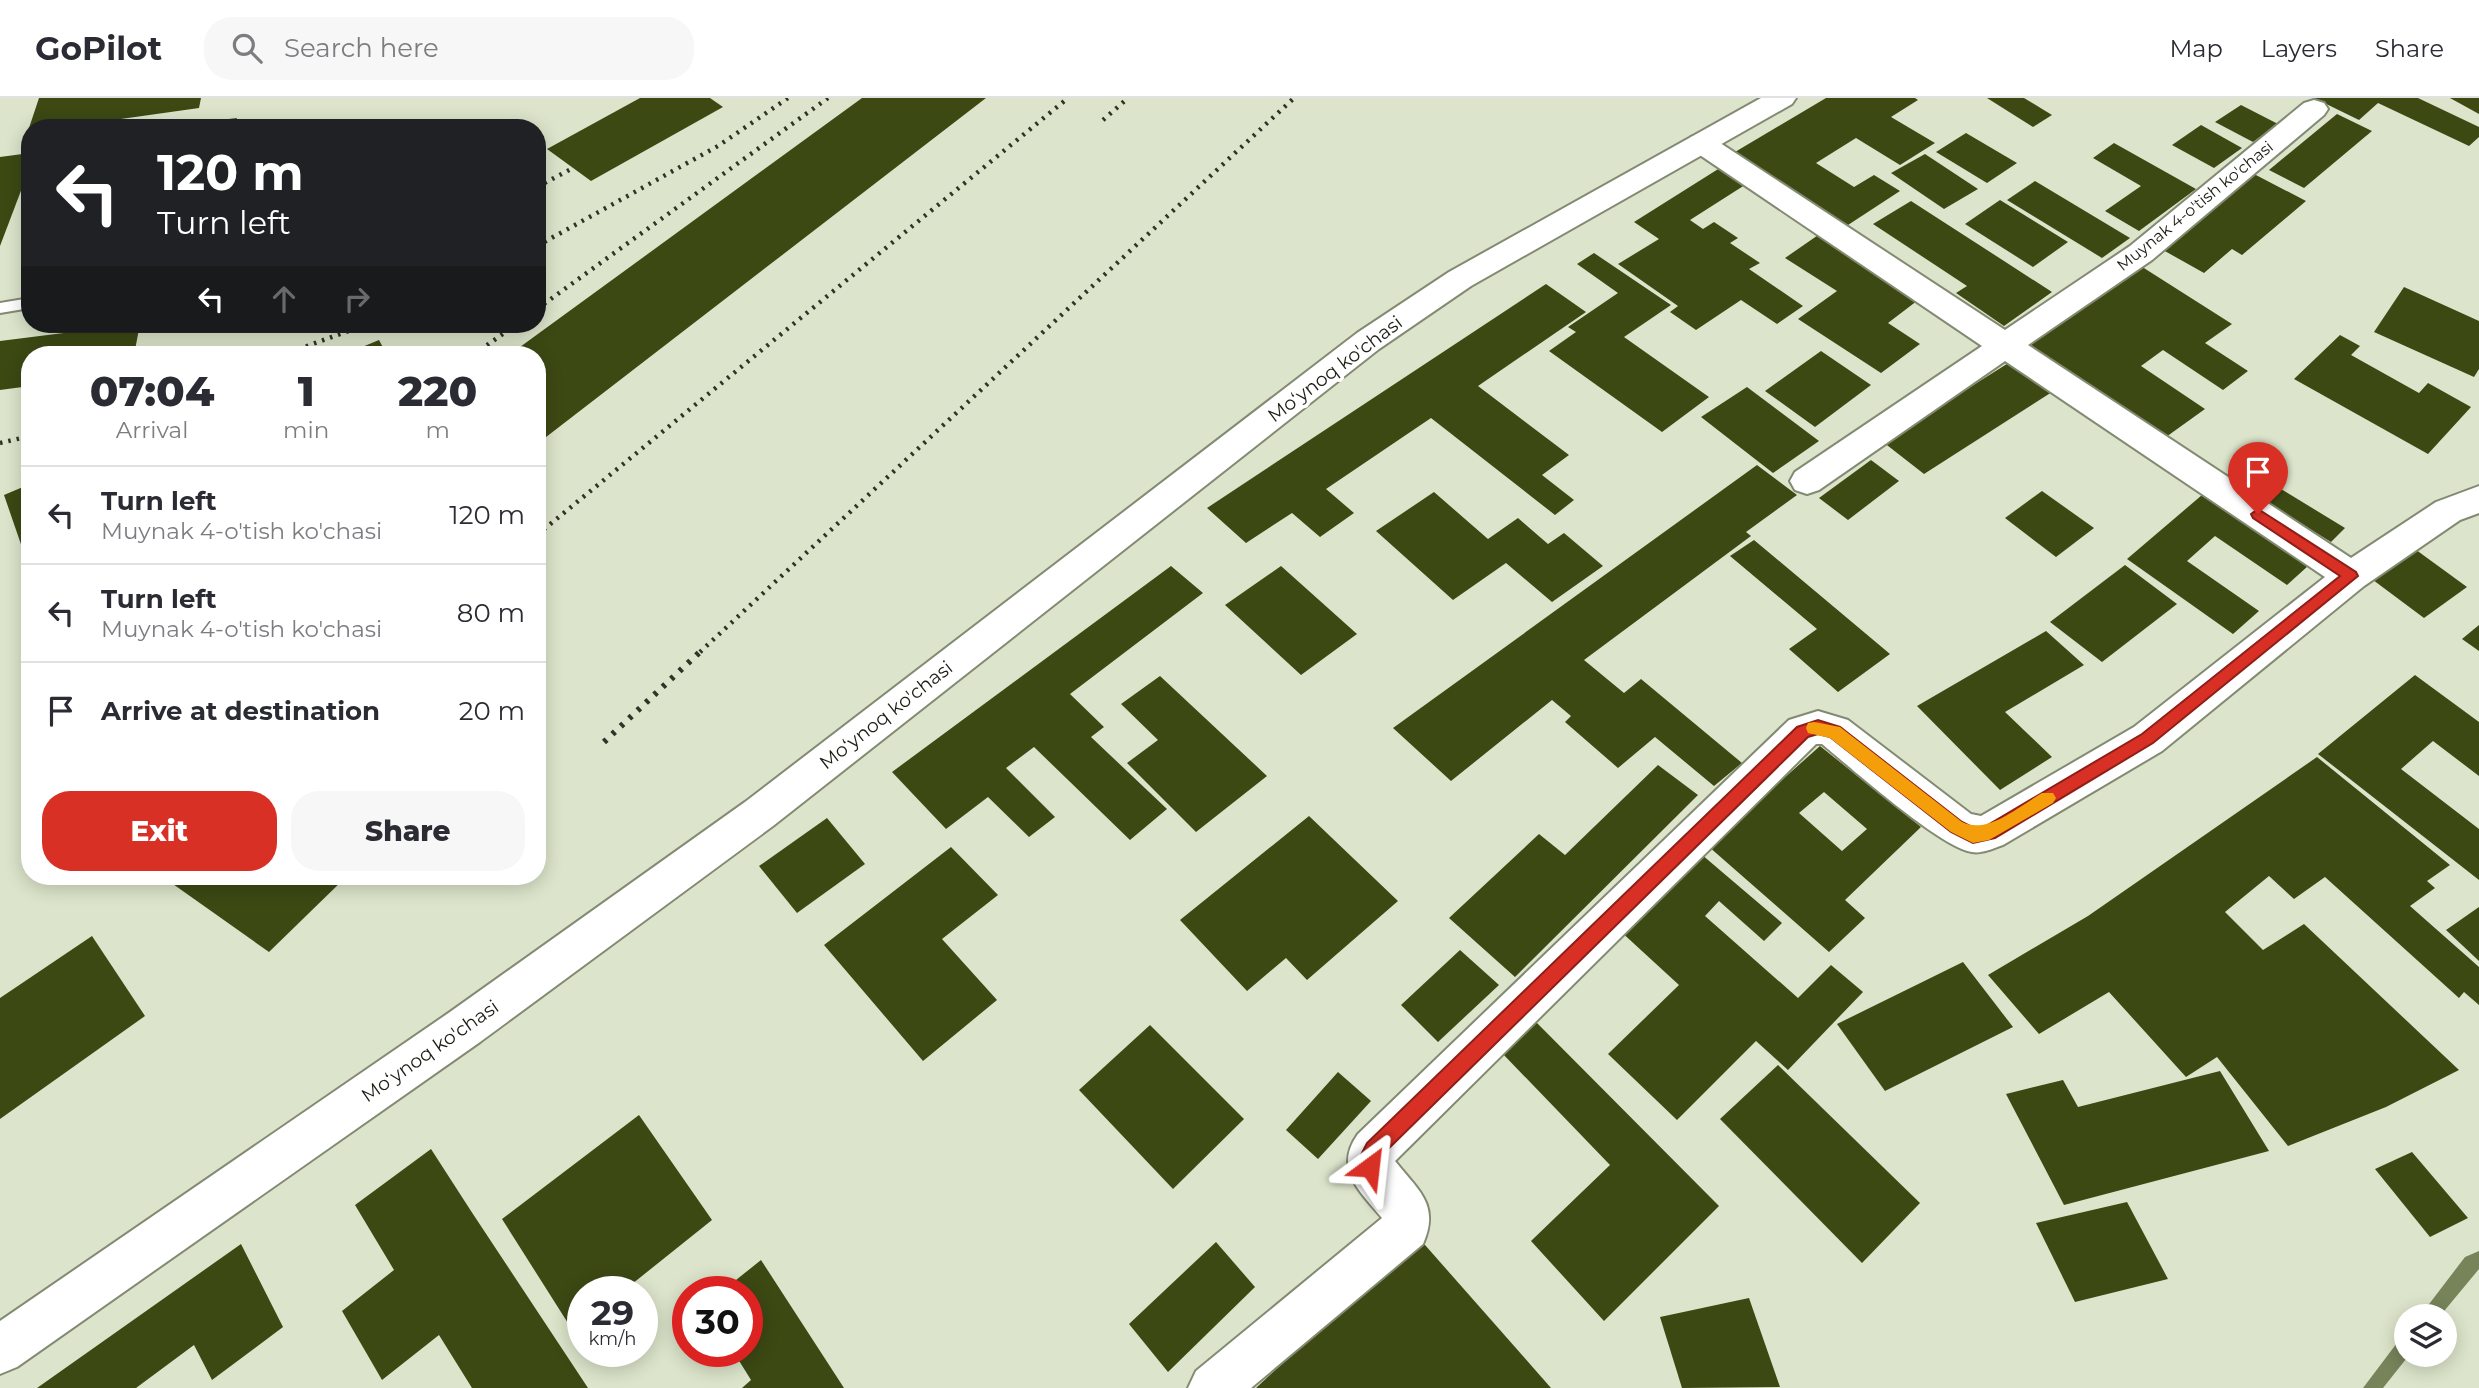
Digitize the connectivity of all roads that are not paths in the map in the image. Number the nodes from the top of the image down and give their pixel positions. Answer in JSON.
{"nodes":[{"id":1,"x":1782,"y":98,"type":"edge"},
{"id":2,"x":2314,"y":109,"type":"dead end"},
{"id":3,"x":1701,"y":143,"type":"junction"},
{"id":4,"x":21,"y":304,"type":"edge"},
{"id":5,"x":0,"y":308,"type":"edge"},
{"id":6,"x":2003,"y":345,"type":"junction"},
{"id":7,"x":1807,"y":481,"type":"dead end"},
{"id":8,"x":2479,"y":499,"type":"edge"},
{"id":9,"x":2351,"y":576,"type":"junction"},
{"id":10,"x":0,"y":1350,"type":"edge"},
{"id":11,"x":1213,"y":1388,"type":"edge"}],
"edges":[{"from":1,"to":3,"type":"street","name":"Moʻynoq ko'chasi"},
{"from":2,"to":6,"type":"street","name":"Muynak 4-o'tish ko'chasi"},
{"from":3,"to":6,"type":"street"},
{"from":3,"to":10,"type":"street","name":"Moʻynoq ko'chasi"},
{"from":4,"to":5,"type":"lane"},
{"from":6,"to":7,"type":"street","name":"Muynak 4-o'tish ko'chasi"},
{"from":6,"to":9,"type":"street"},
{"from":8,"to":9,"type":"street"},
{"from":9,"to":11,"type":"street"}]}
